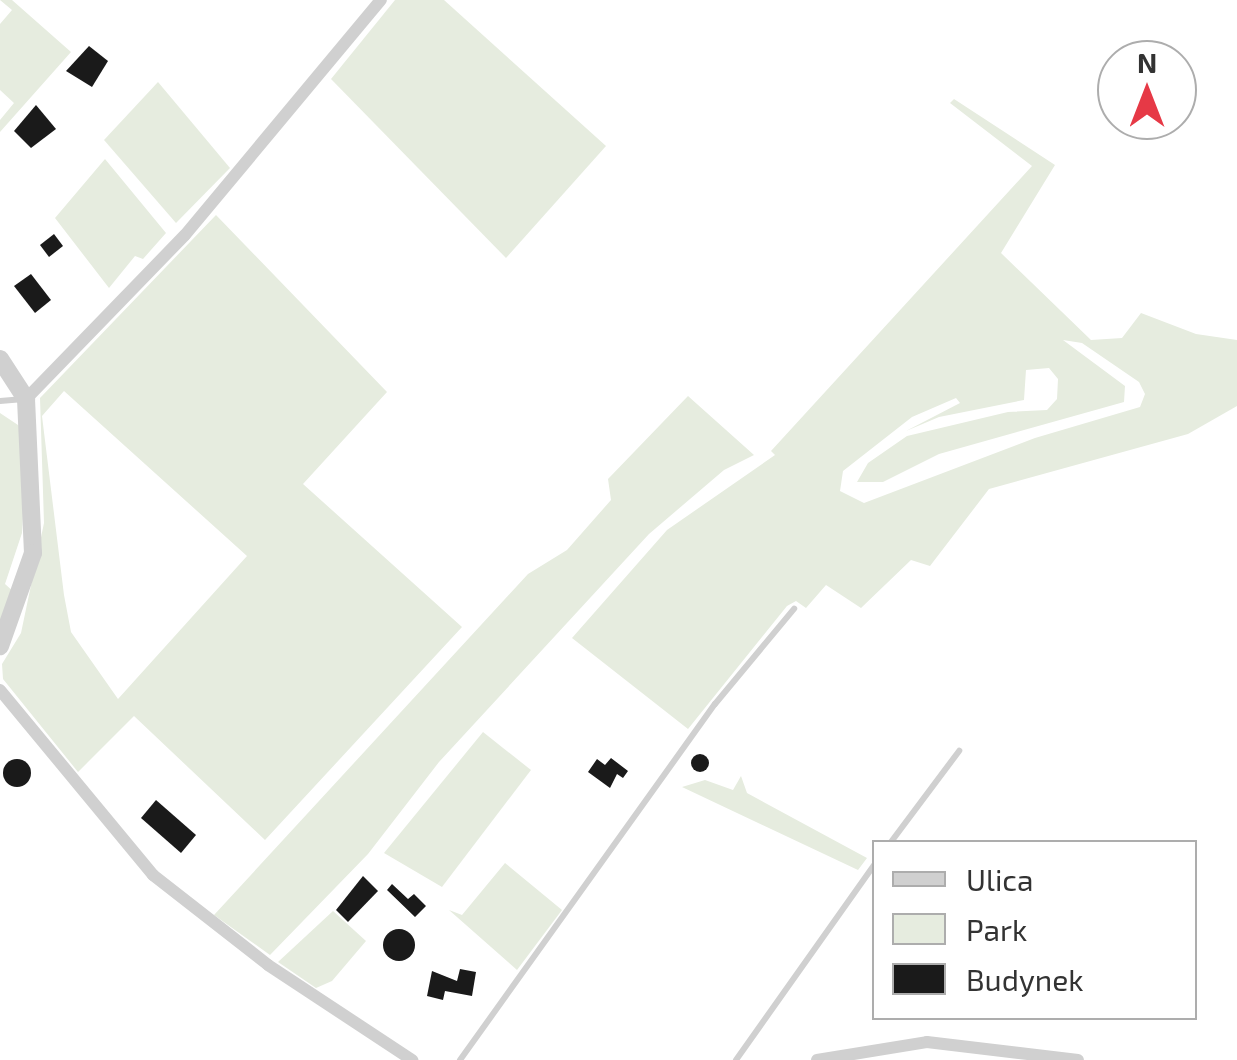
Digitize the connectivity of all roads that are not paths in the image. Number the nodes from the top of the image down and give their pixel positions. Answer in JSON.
{"nodes":[{"id":1,"x":381,"y":0,"type":"edge"},
{"id":2,"x":0,"y":360,"type":"edge"},
{"id":3,"x":26,"y":399,"type":"junction"},
{"id":4,"x":0,"y":402,"type":"edge"},
{"id":5,"x":794,"y":609,"type":"dead end"},
{"id":6,"x":0,"y":646,"type":"edge"},
{"id":7,"x":0,"y":690,"type":"edge"},
{"id":8,"x":959,"y":751,"type":"dead end"},
{"id":9,"x":892,"y":840,"type":"edge"},
{"id":10,"x":872,"y":868,"type":"edge"},
{"id":11,"x":412,"y":1060,"type":"edge"},
{"id":12,"x":460,"y":1060,"type":"edge"},
{"id":13,"x":736,"y":1060,"type":"edge"},
{"id":14,"x":817,"y":1060,"type":"edge"},
{"id":15,"x":1078,"y":1060,"type":"edge"}],
"edges":[{"from":1,"to":3,"type":"street"},
{"from":2,"to":3,"type":"street"},
{"from":3,"to":4,"type":"lane"},
{"from":3,"to":6,"type":"street"},
{"from":5,"to":12,"type":"lane"},
{"from":7,"to":11,"type":"street"},
{"from":8,"to":9,"type":"lane"},
{"from":10,"to":13,"type":"lane"},
{"from":14,"to":15,"type":"street"}]}
